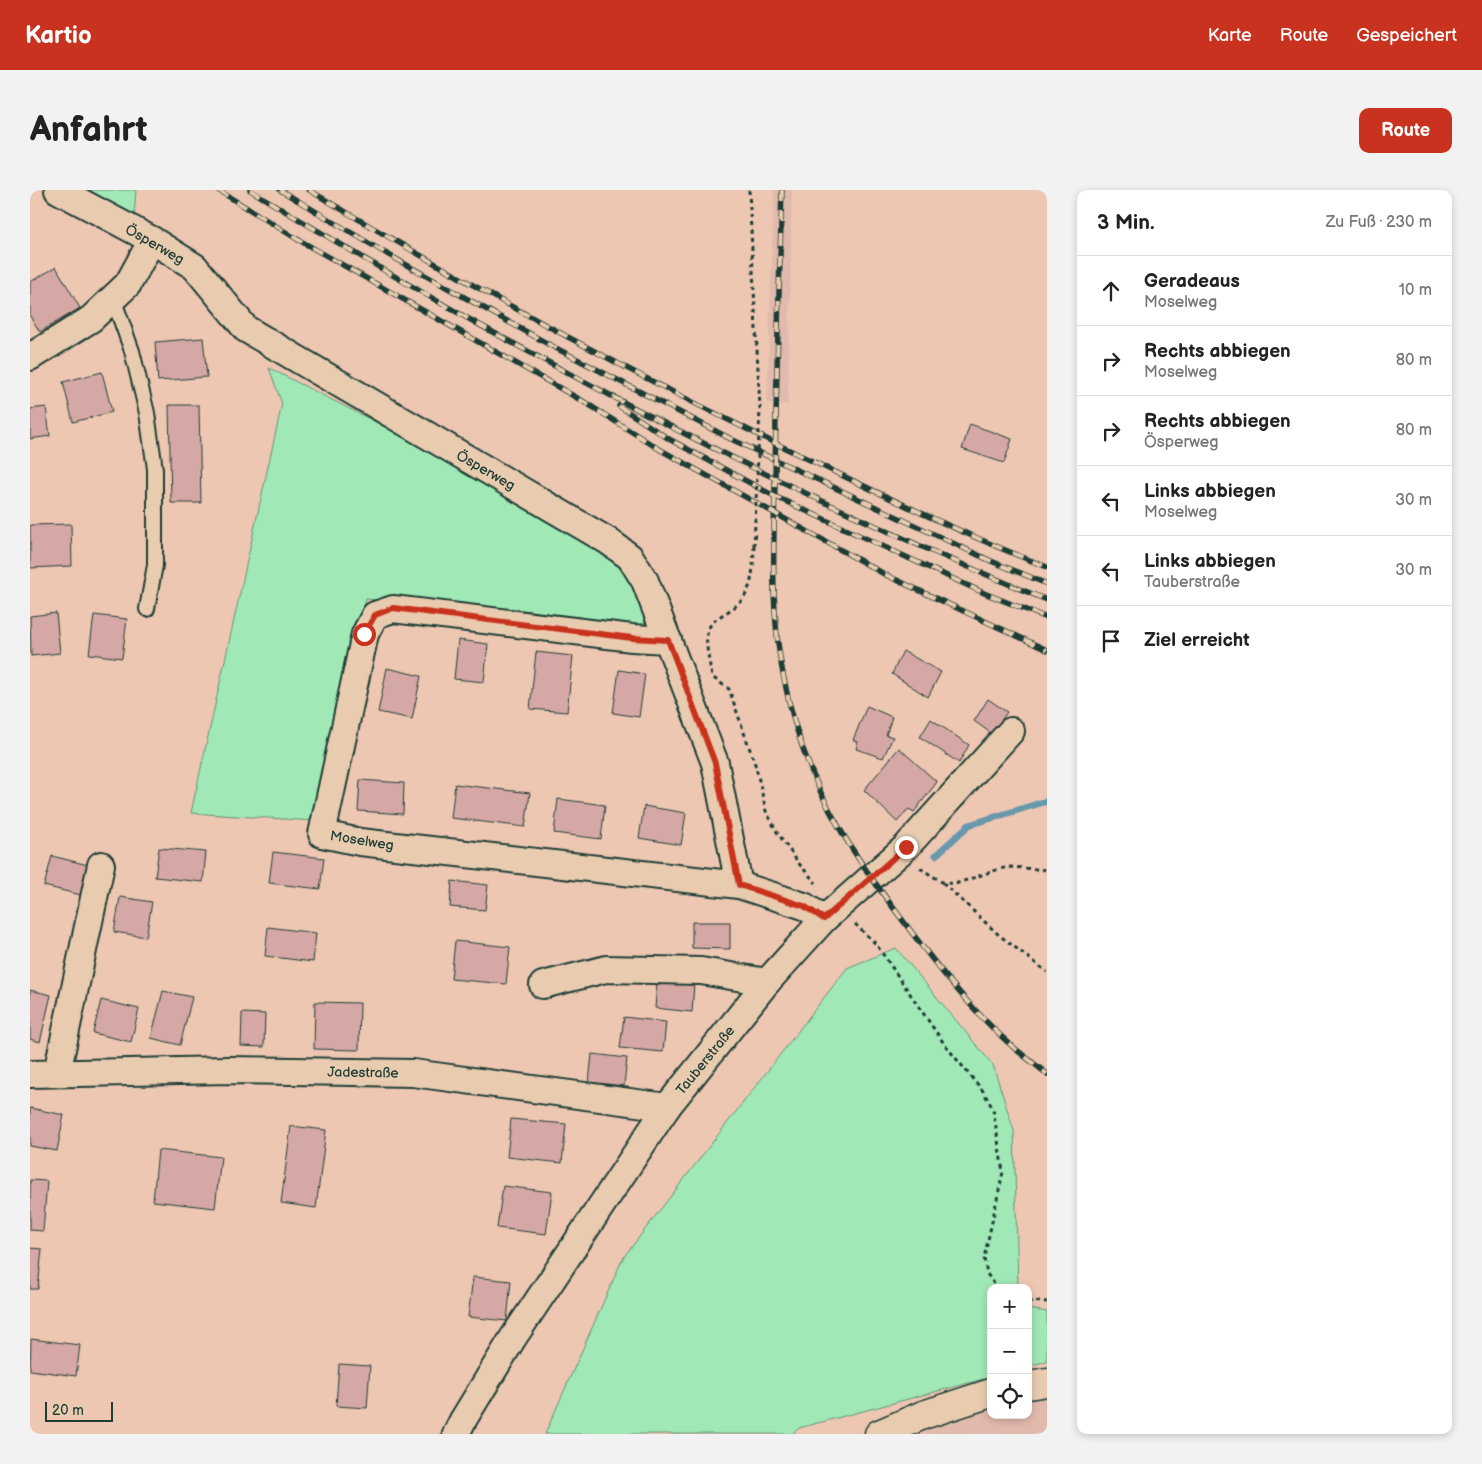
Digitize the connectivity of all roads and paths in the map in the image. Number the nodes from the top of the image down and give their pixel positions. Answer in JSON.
{"nodes":[{"id":1,"x":58,"y":190,"type":"edge"},
{"id":2,"x":749,"y":190,"type":"edge"},
{"id":3,"x":152,"y":240,"type":"junction"},
{"id":4,"x":113,"y":298,"type":"junction"},
{"id":5,"x":30,"y":356,"type":"edge"},
{"id":6,"x":146,"y":609,"type":"dead end"},
{"id":7,"x":668,"y":640,"type":"junction"},
{"id":8,"x":1011,"y":731,"type":"dead end"},
{"id":9,"x":898,"y":853,"type":"junction"},
{"id":10,"x":101,"y":866,"type":"dead end"},
{"id":11,"x":1047,"y":870,"type":"edge"},
{"id":12,"x":942,"y":882,"type":"junction"},
{"id":13,"x":739,"y":885,"type":"junction"},
{"id":14,"x":831,"y":914,"type":"junction"},
{"id":15,"x":1047,"y":972,"type":"edge"},
{"id":16,"x":767,"y":982,"type":"junction"},
{"id":17,"x":544,"y":985,"type":"dead end"},
{"id":18,"x":57,"y":1073,"type":"junction"},
{"id":19,"x":30,"y":1074,"type":"edge"},
{"id":20,"x":667,"y":1107,"type":"junction"},
{"id":21,"x":994,"y":1284,"type":"edge"},
{"id":22,"x":1032,"y":1301,"type":"edge"},
{"id":23,"x":1047,"y":1302,"type":"edge"},
{"id":24,"x":1047,"y":1382,"type":"edge"},
{"id":25,"x":1032,"y":1384,"type":"edge"},
{"id":26,"x":987,"y":1394,"type":"edge"},
{"id":27,"x":456,"y":1434,"type":"edge"},
{"id":28,"x":879,"y":1434,"type":"edge"}],
"edges":[{"from":1,"to":3,"type":"street","name":"Ösperweg"},
{"from":2,"to":14,"type":"path","bridge":true},
{"from":3,"to":4,"type":"street"},
{"from":3,"to":7,"type":"street","name":"Ösperweg"},
{"from":4,"to":5,"type":"street"},
{"from":4,"to":6,"type":"lane"},
{"from":7,"to":13,"type":"street","name":"Ösperweg"},
{"from":7,"to":13,"type":"street","name":"Moselweg"},
{"from":8,"to":9,"type":"street","name":"Tauberstraße"},
{"from":9,"to":12,"type":"path"},
{"from":9,"to":14,"type":"street","name":"Tauberstraße"},
{"from":10,"to":18,"type":"street"},
{"from":11,"to":12,"type":"path"},
{"from":12,"to":15,"type":"path"},
{"from":13,"to":14,"type":"street","name":"Moselweg"},
{"from":14,"to":16,"type":"street","name":"Tauberstraße"},
{"from":14,"to":21,"type":"path"},
{"from":16,"to":17,"type":"street"},
{"from":16,"to":20,"type":"street","name":"Tauberstraße"},
{"from":18,"to":19,"type":"street","name":"Jadestraße"},
{"from":18,"to":20,"type":"street","name":"Jadestraße"},
{"from":20,"to":27,"type":"street","name":"Tauberstraße"},
{"from":22,"to":23,"type":"path"},
{"from":24,"to":25,"type":"street"},
{"from":26,"to":28,"type":"street"}]}
